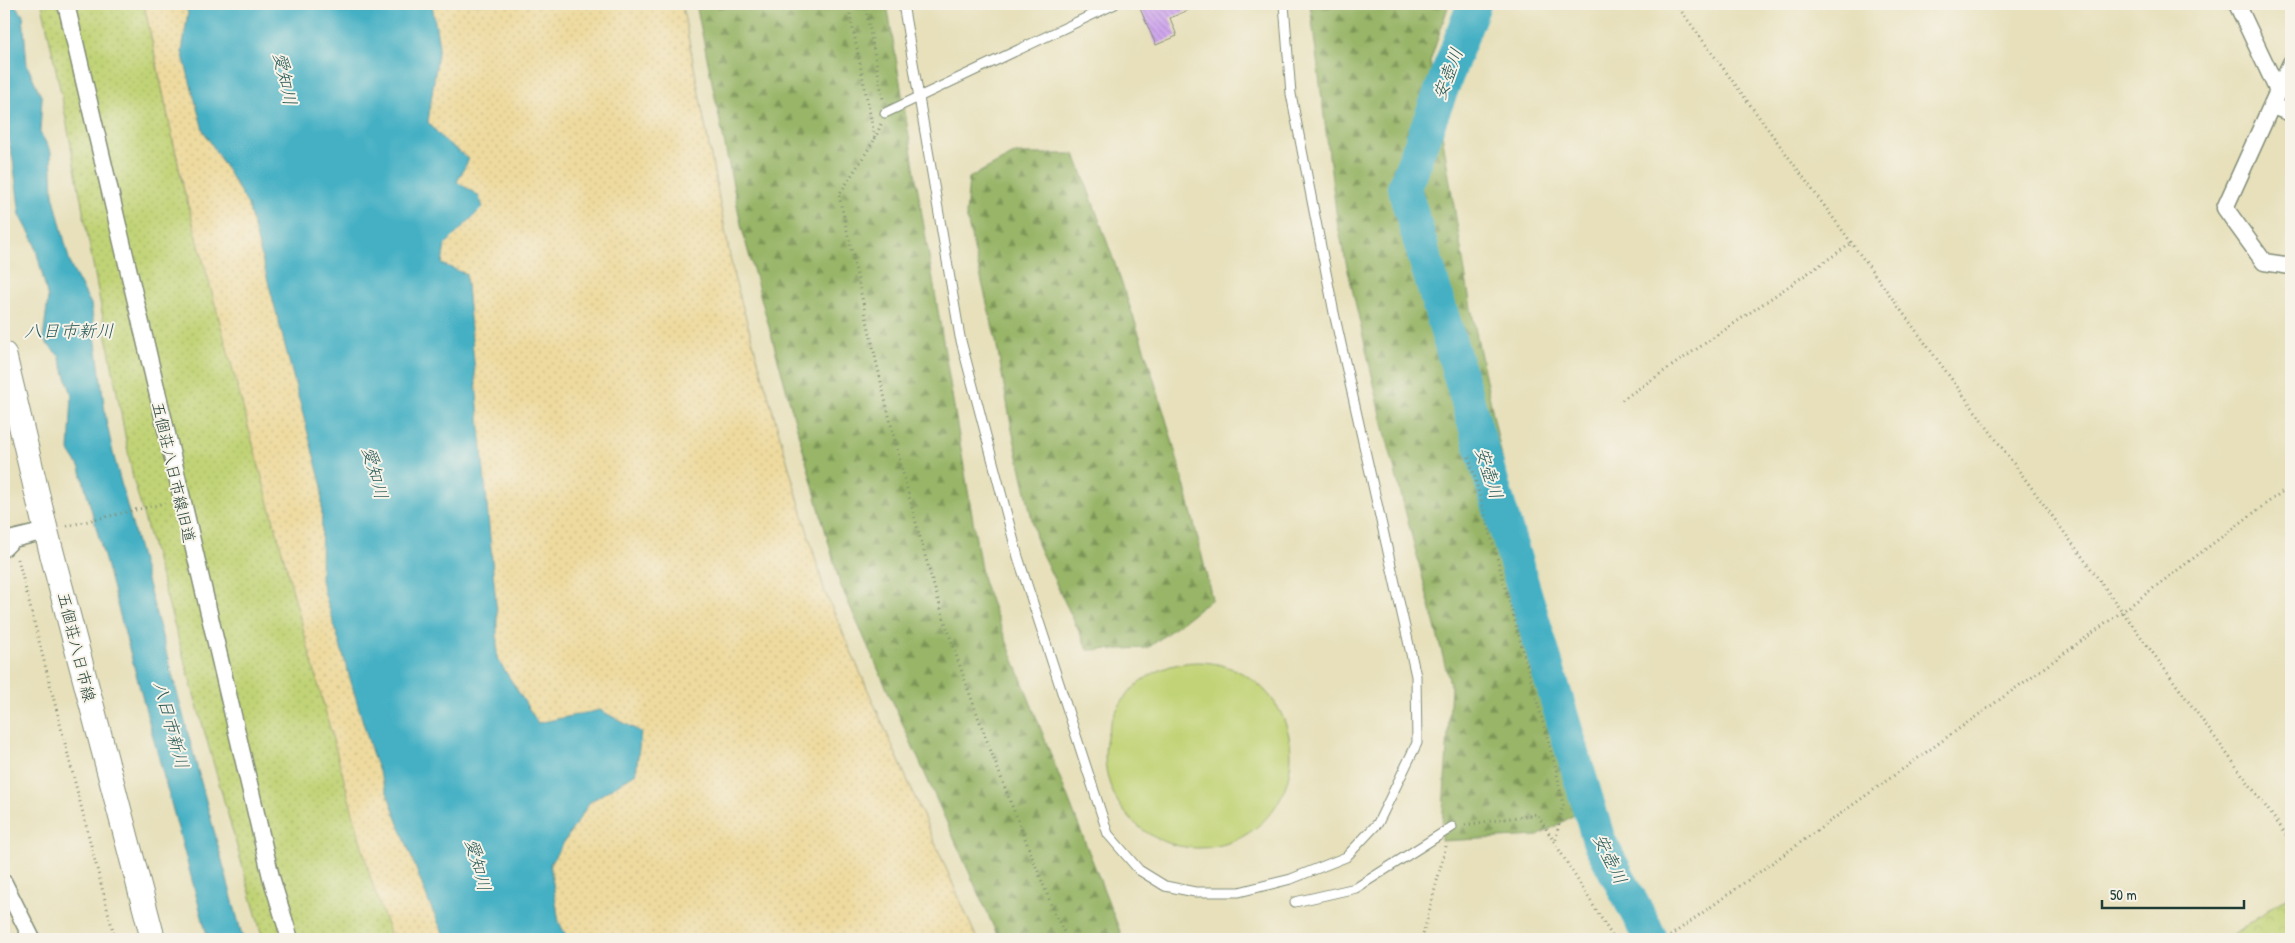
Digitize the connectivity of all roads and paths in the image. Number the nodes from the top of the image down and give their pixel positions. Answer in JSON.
{"nodes":[{"id":1,"x":66,"y":4,"type":"edge"},
{"id":2,"x":848,"y":4,"type":"edge"},
{"id":3,"x":865,"y":4,"type":"edge"},
{"id":4,"x":903,"y":4,"type":"edge"},
{"id":5,"x":1115,"y":4,"type":"edge"},
{"id":6,"x":1284,"y":4,"type":"edge"},
{"id":7,"x":1676,"y":4,"type":"edge"},
{"id":8,"x":2237,"y":4,"type":"edge"},
{"id":9,"x":2291,"y":63,"type":"edge"},
{"id":10,"x":918,"y":96,"type":"junction"},
{"id":11,"x":2275,"y":98,"type":"junction"},
{"id":12,"x":885,"y":113,"type":"joint"},
{"id":13,"x":2291,"y":114,"type":"edge"},
{"id":14,"x":1852,"y":244,"type":"junction"},
{"id":15,"x":2291,"y":266,"type":"edge"},
{"id":16,"x":4,"y":354,"type":"edge"},
{"id":17,"x":1622,"y":400,"type":"dead end"},
{"id":18,"x":1469,"y":457,"type":"dead end"},
{"id":19,"x":2291,"y":485,"type":"edge"},
{"id":20,"x":180,"y":500,"type":"junction"},
{"id":21,"x":46,"y":531,"type":"junction"},
{"id":22,"x":8,"y":544,"type":"edge"},
{"id":23,"x":2123,"y":611,"type":"junction"},
{"id":24,"x":1452,"y":827,"type":"junction"},
{"id":25,"x":2291,"y":841,"type":"edge"},
{"id":26,"x":1555,"y":844,"type":"junction"},
{"id":27,"x":4,"y":883,"type":"edge"},
{"id":28,"x":1295,"y":902,"type":"dead end"},
{"id":29,"x":32,"y":939,"type":"edge"},
{"id":30,"x":115,"y":939,"type":"edge"},
{"id":31,"x":153,"y":939,"type":"edge"},
{"id":32,"x":290,"y":939,"type":"edge"},
{"id":33,"x":1068,"y":939,"type":"edge"},
{"id":34,"x":1422,"y":939,"type":"edge"},
{"id":35,"x":1614,"y":939,"type":"edge"},
{"id":36,"x":1666,"y":939,"type":"edge"}],
"edges":[{"from":1,"to":20,"type":"street","name":"五個荘八日市線旧道"},
{"from":2,"to":33,"type":"path"},
{"from":3,"to":12,"type":"path"},
{"from":4,"to":10,"type":"lane"},
{"from":5,"to":10,"type":"lane"},
{"from":6,"to":10,"type":"lane"},
{"from":7,"to":14,"type":"path"},
{"from":8,"to":11,"type":"street"},
{"from":9,"to":11,"type":"street"},
{"from":10,"to":12,"type":"lane"},
{"from":11,"to":13,"type":"street"},
{"from":11,"to":15,"type":"street"},
{"from":14,"to":17,"type":"path"},
{"from":14,"to":23,"type":"path"},
{"from":16,"to":21,"type":"main road","name":"五個荘八日市線"},
{"from":18,"to":26,"type":"path"},
{"from":19,"to":23,"type":"path"},
{"from":20,"to":21,"type":"path"},
{"from":20,"to":32,"type":"street","name":"五個荘八日市線旧道"},
{"from":21,"to":22,"type":"street"},
{"from":21,"to":31,"type":"main road","name":"五個荘八日市線"},
{"from":22,"to":30,"type":"path"},
{"from":23,"to":25,"type":"path"},
{"from":23,"to":36,"type":"path"},
{"from":24,"to":26,"type":"path"},
{"from":24,"to":28,"type":"lane"},
{"from":24,"to":34,"type":"path"},
{"from":26,"to":35,"type":"path"},
{"from":27,"to":29,"type":"street"}]}
